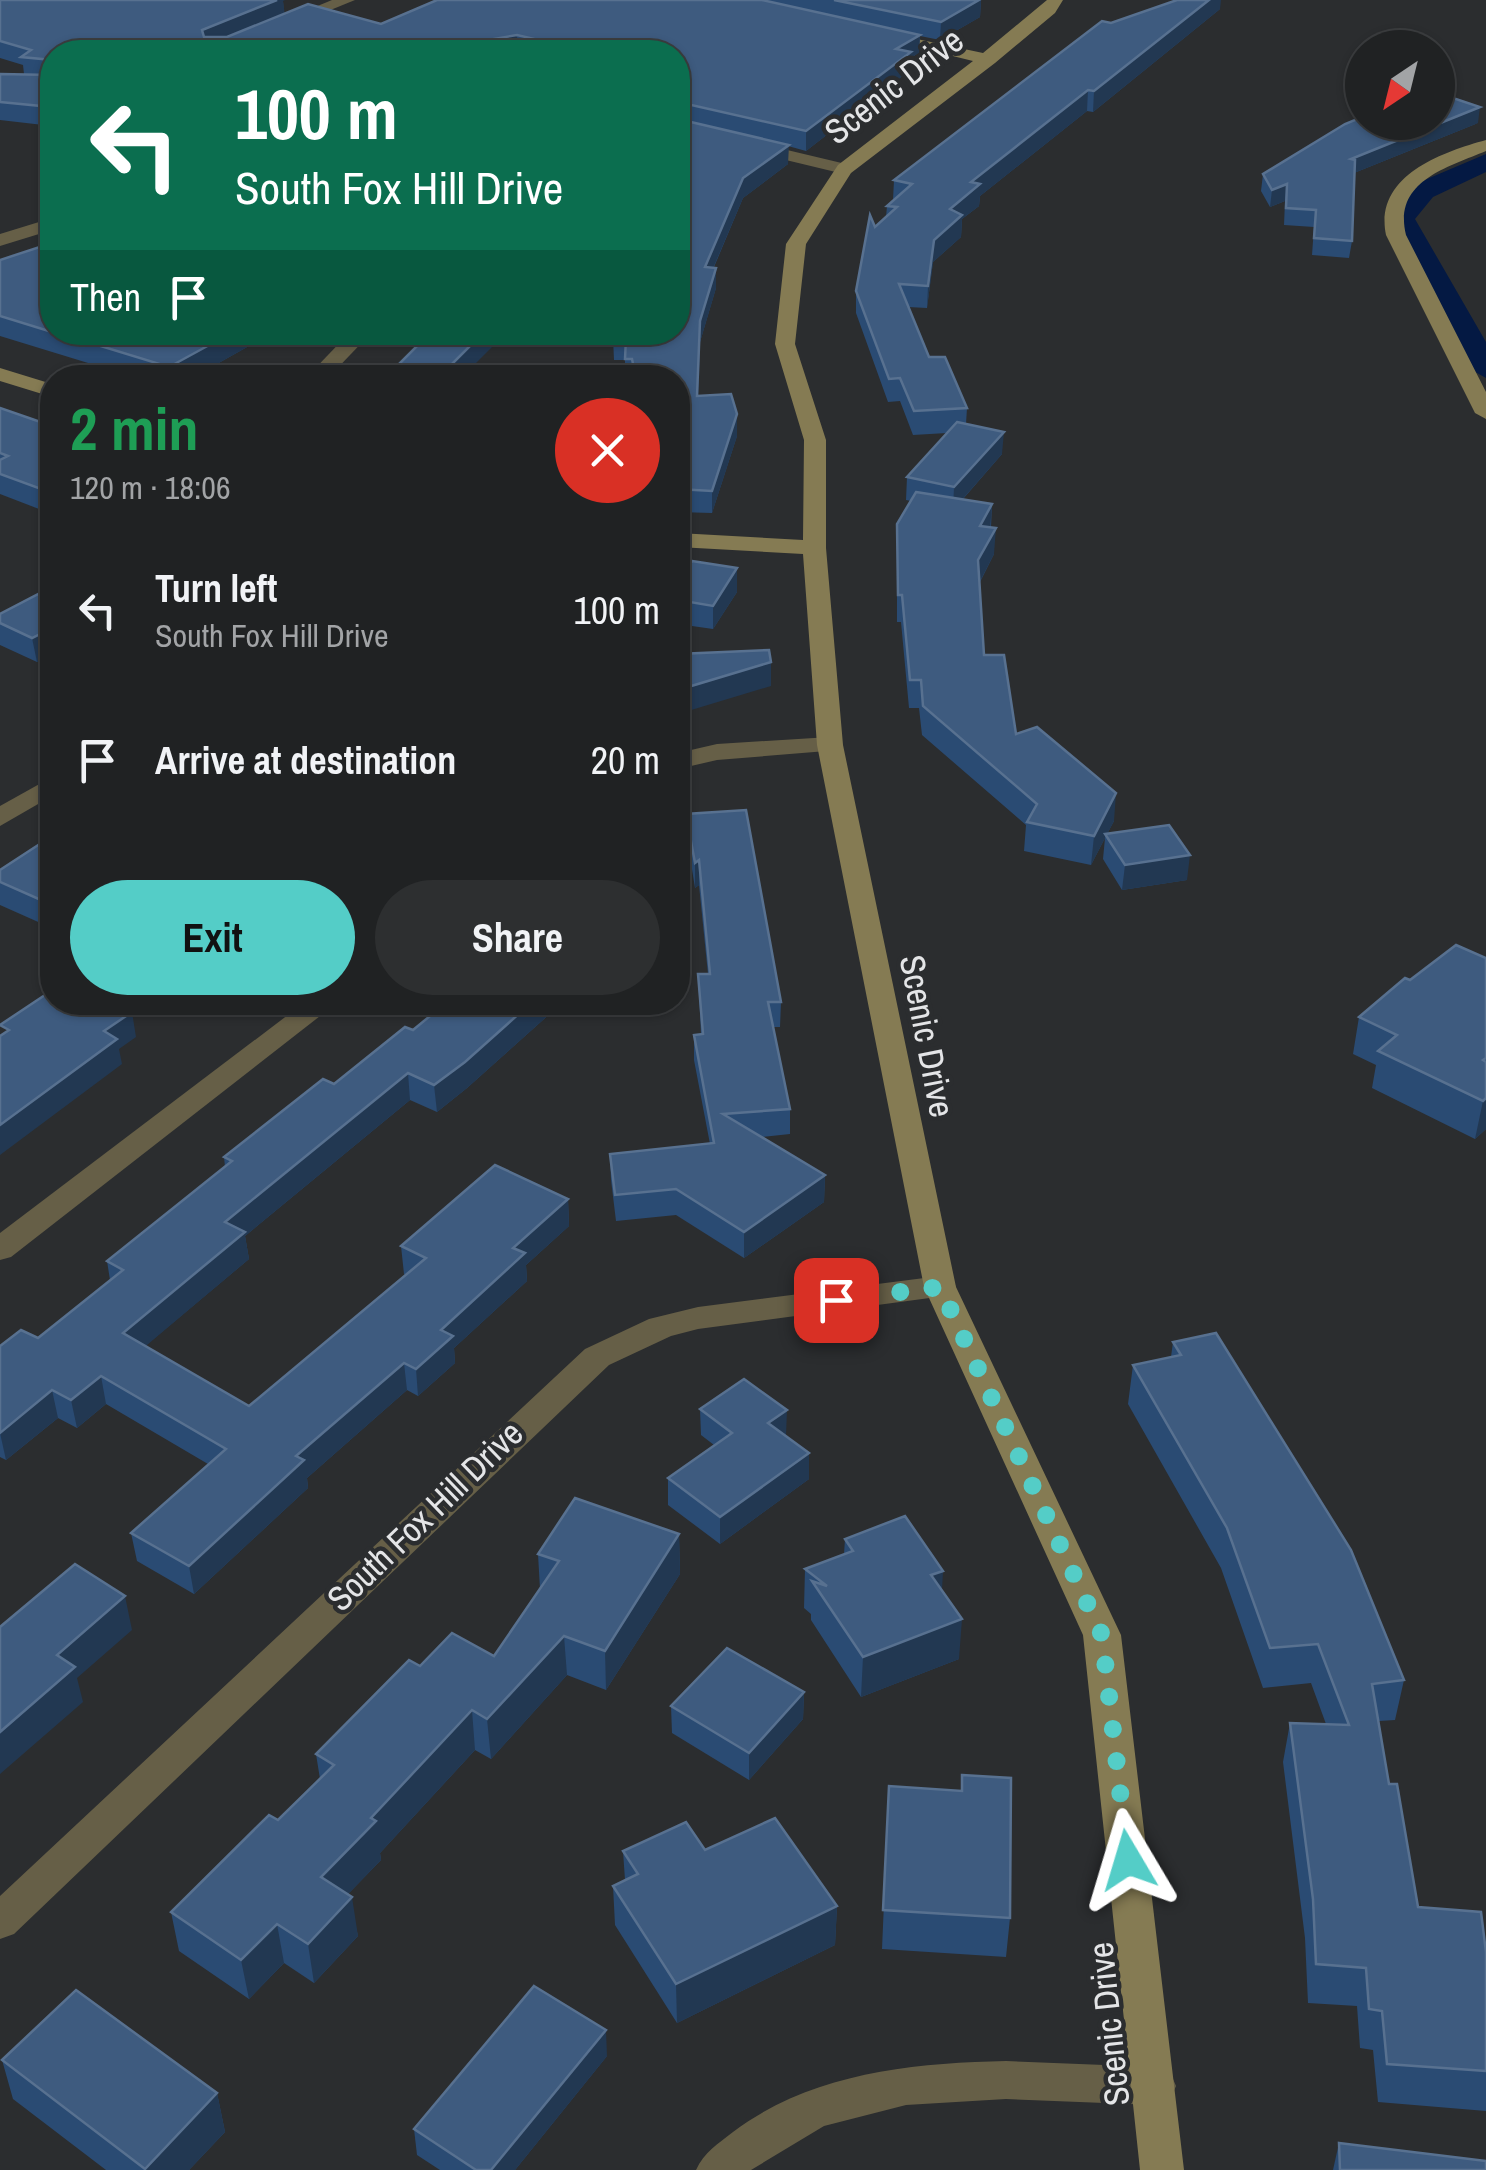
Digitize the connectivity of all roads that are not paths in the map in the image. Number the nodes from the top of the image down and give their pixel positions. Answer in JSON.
{"nodes":[{"id":1,"x":348,"y":0,"type":"edge"},
{"id":2,"x":1054,"y":0,"type":"edge"},
{"id":3,"x":858,"y":32,"type":"edge"},
{"id":4,"x":245,"y":40,"type":"edge"},
{"id":5,"x":988,"y":59,"type":"junction"},
{"id":6,"x":690,"y":132,"type":"edge"},
{"id":7,"x":1486,"y":146,"type":"edge"},
{"id":8,"x":844,"y":169,"type":"junction"},
{"id":9,"x":40,"y":228,"type":"edge"},
{"id":10,"x":0,"y":240,"type":"edge"},
{"id":11,"x":349,"y":345,"type":"edge"},
{"id":12,"x":329,"y":365,"type":"edge"},
{"id":13,"x":0,"y":374,"type":"edge"},
{"id":14,"x":40,"y":387,"type":"edge"},
{"id":15,"x":1486,"y":413,"type":"edge"},
{"id":16,"x":690,"y":541,"type":"edge"},
{"id":17,"x":814,"y":548,"type":"junction"},
{"id":18,"x":830,"y":746,"type":"junction"},
{"id":19,"x":690,"y":758,"type":"edge"},
{"id":20,"x":40,"y":793,"type":"edge"},
{"id":21,"x":0,"y":818,"type":"edge"},
{"id":22,"x":307,"y":1015,"type":"edge"},
{"id":23,"x":0,"y":1248,"type":"edge"},
{"id":24,"x":940,"y":1287,"type":"junction"},
{"id":25,"x":0,"y":1922,"type":"edge"},
{"id":26,"x":1155,"y":2086,"type":"junction"},
{"id":27,"x":718,"y":2170,"type":"edge"},
{"id":28,"x":1162,"y":2170,"type":"edge"}],
"edges":[{"from":1,"to":4,"type":"street"},
{"from":2,"to":5,"type":"street","name":"Scenic Drive"},
{"from":3,"to":5,"type":"street"},
{"from":5,"to":8,"type":"street","name":"Scenic Drive"},
{"from":6,"to":8,"type":"street"},
{"from":7,"to":15,"type":"street"},
{"from":8,"to":17,"type":"street","name":"Scenic Drive"},
{"from":9,"to":10,"type":"street"},
{"from":11,"to":12,"type":"street"},
{"from":13,"to":14,"type":"street"},
{"from":16,"to":17,"type":"street"},
{"from":17,"to":18,"type":"street","name":"Scenic Drive"},
{"from":18,"to":19,"type":"street"},
{"from":18,"to":24,"type":"street","name":"Scenic Drive"},
{"from":20,"to":21,"type":"street"},
{"from":22,"to":23,"type":"street"},
{"from":24,"to":25,"type":"street","name":"South Fox Hill Drive"},
{"from":24,"to":26,"type":"street","name":"Scenic Drive"},
{"from":26,"to":27,"type":"street"},
{"from":26,"to":28,"type":"street","name":"Scenic Drive"}]}
